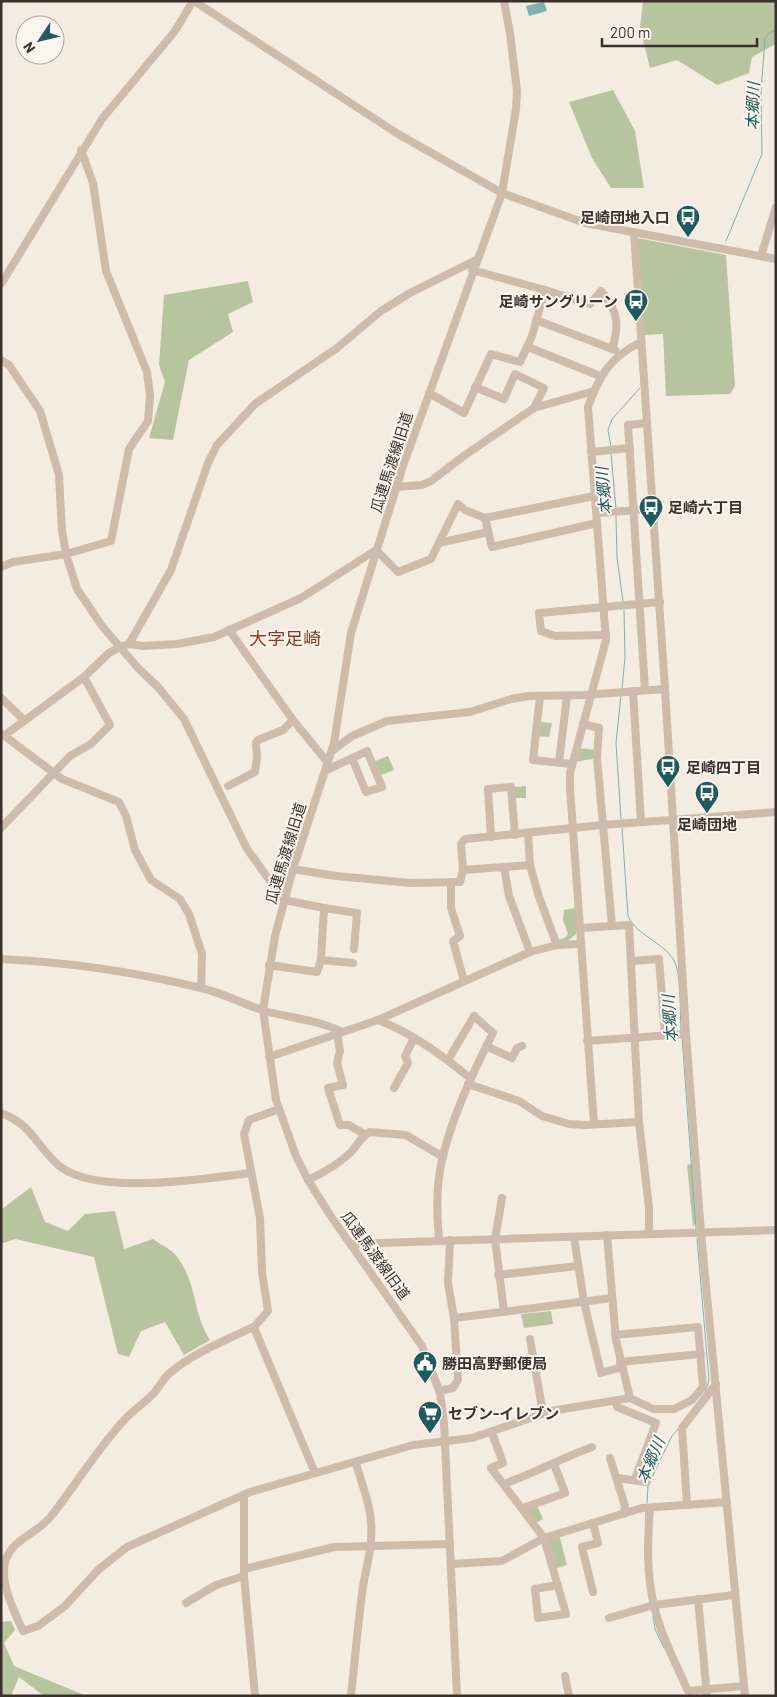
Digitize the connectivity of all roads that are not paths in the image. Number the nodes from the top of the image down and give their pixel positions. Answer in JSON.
{"nodes":[{"id":1,"x":194,"y":1,"type":"edge"},
{"id":2,"x":504,"y":1,"type":"edge"},
{"id":3,"x":81,"y":150,"type":"junction"},
{"id":4,"x":502,"y":193,"type":"junction"},
{"id":5,"x":776,"y":207,"type":"edge"},
{"id":6,"x":634,"y":232,"type":"junction"},
{"id":7,"x":761,"y":256,"type":"junction"},
{"id":8,"x":776,"y":259,"type":"edge"},
{"id":9,"x":476,"y":260,"type":"junction"},
{"id":10,"x":472,"y":270,"type":"junction"},
{"id":11,"x":1,"y":284,"type":"edge"},
{"id":12,"x":545,"y":290,"type":"junction"},
{"id":13,"x":536,"y":320,"type":"junction"},
{"id":14,"x":640,"y":342,"type":"junction"},
{"id":15,"x":528,"y":347,"type":"junction"},
{"id":16,"x":612,"y":349,"type":"junction"},
{"id":17,"x":622,"y":352,"type":"junction"},
{"id":18,"x":1,"y":360,"type":"edge"},
{"id":19,"x":520,"y":362,"type":"junction"},
{"id":20,"x":515,"y":374,"type":"junction"},
{"id":21,"x":600,"y":376,"type":"junction"},
{"id":22,"x":475,"y":387,"type":"junction"},
{"id":23,"x":594,"y":391,"type":"junction"},
{"id":24,"x":429,"y":393,"type":"junction"},
{"id":25,"x":534,"y":408,"type":"junction"},
{"id":26,"x":647,"y":423,"type":"junction"},
{"id":27,"x":630,"y":448,"type":"junction"},
{"id":28,"x":591,"y":452,"type":"junction"},
{"id":29,"x":396,"y":487,"type":"junction"},
{"id":30,"x":594,"y":496,"type":"junction"},
{"id":31,"x":653,"y":508,"type":"junction"},
{"id":32,"x":634,"y":510,"type":"junction"},
{"id":33,"x":596,"y":513,"type":"junction"},
{"id":34,"x":485,"y":518,"type":"junction"},
{"id":35,"x":597,"y":523,"type":"junction"},
{"id":36,"x":488,"y":532,"type":"junction"},
{"id":37,"x":439,"y":543,"type":"junction"},
{"id":38,"x":376,"y":550,"type":"junction"},
{"id":39,"x":66,"y":554,"type":"junction"},
{"id":40,"x":1,"y":567,"type":"edge"},
{"id":41,"x":660,"y":602,"type":"junction"},
{"id":42,"x":640,"y":604,"type":"junction"},
{"id":43,"x":605,"y":608,"type":"junction"},
{"id":44,"x":229,"y":630,"type":"junction"},
{"id":45,"x":606,"y":634,"type":"junction"},
{"id":46,"x":130,"y":644,"type":"junction"},
{"id":47,"x":120,"y":647,"type":"junction"},
{"id":48,"x":84,"y":676,"type":"junction"},
{"id":49,"x":665,"y":689,"type":"junction"},
{"id":50,"x":646,"y":690,"type":"junction"},
{"id":51,"x":630,"y":692,"type":"junction"},
{"id":52,"x":592,"y":695,"type":"junction"},
{"id":53,"x":540,"y":696,"type":"junction"},
{"id":54,"x":567,"y":696,"type":"junction"},
{"id":55,"x":1,"y":698,"type":"edge"},
{"id":56,"x":24,"y":720,"type":"junction"},
{"id":57,"x":293,"y":720,"type":"junction"},
{"id":58,"x":583,"y":724,"type":"junction"},
{"id":59,"x":3,"y":734,"type":"edge"},
{"id":60,"x":332,"y":751,"type":"junction"},
{"id":61,"x":352,"y":758,"type":"junction"},
{"id":62,"x":559,"y":762,"type":"junction"},
{"id":63,"x":572,"y":764,"type":"junction"},
{"id":64,"x":328,"y":766,"type":"junction"},
{"id":65,"x":54,"y":774,"type":"junction"},
{"id":66,"x":228,"y":786,"type":"dead end"},
{"id":67,"x":776,"y":812,"type":"edge"},
{"id":68,"x":673,"y":819,"type":"junction"},
{"id":69,"x":641,"y":822,"type":"junction"},
{"id":70,"x":603,"y":825,"type":"junction"},
{"id":71,"x":1,"y":828,"type":"edge"},
{"id":72,"x":573,"y":828,"type":"junction"},
{"id":73,"x":514,"y":834,"type":"junction"},
{"id":74,"x":528,"y":834,"type":"junction"},
{"id":75,"x":492,"y":837,"type":"junction"},
{"id":76,"x":530,"y":864,"type":"junction"},
{"id":77,"x":504,"y":867,"type":"junction"},
{"id":78,"x":293,"y":869,"type":"junction"},
{"id":79,"x":463,"y":870,"type":"junction"},
{"id":80,"x":451,"y":882,"type":"junction"},
{"id":81,"x":285,"y":900,"type":"junction"},
{"id":82,"x":324,"y":908,"type":"junction"},
{"id":83,"x":612,"y":926,"type":"junction"},
{"id":84,"x":580,"y":928,"type":"junction"},
{"id":85,"x":580,"y":944,"type":"junction"},
{"id":86,"x":556,"y":945,"type":"junction"},
{"id":87,"x":354,"y":949,"type":"dead end"},
{"id":88,"x":530,"y":952,"type":"junction"},
{"id":89,"x":1,"y":959,"type":"edge"},
{"id":90,"x":321,"y":960,"type":"junction"},
{"id":91,"x":631,"y":961,"type":"junction"},
{"id":92,"x":353,"y":963,"type":"dead end"},
{"id":93,"x":269,"y":965,"type":"junction"},
{"id":94,"x":464,"y":981,"type":"junction"},
{"id":95,"x":202,"y":988,"type":"junction"},
{"id":96,"x":264,"y":1010,"type":"junction"},
{"id":97,"x":378,"y":1020,"type":"junction"},
{"id":98,"x":340,"y":1033,"type":"junction"},
{"id":99,"x":682,"y":1034,"type":"junction"},
{"id":100,"x":665,"y":1035,"type":"junction"},
{"id":101,"x":634,"y":1037,"type":"junction"},
{"id":102,"x":414,"y":1038,"type":"junction"},
{"id":103,"x":587,"y":1041,"type":"junction"},
{"id":104,"x":486,"y":1046,"type":"junction"},
{"id":105,"x":522,"y":1046,"type":"dead end"},
{"id":106,"x":268,"y":1057,"type":"junction"},
{"id":107,"x":448,"y":1060,"type":"junction"},
{"id":108,"x":469,"y":1081,"type":"junction"},
{"id":109,"x":394,"y":1088,"type":"dead end"},
{"id":110,"x":279,"y":1109,"type":"junction"},
{"id":111,"x":1,"y":1113,"type":"edge"},
{"id":112,"x":639,"y":1122,"type":"junction"},
{"id":113,"x":594,"y":1124,"type":"junction"},
{"id":114,"x":364,"y":1134,"type":"junction"},
{"id":115,"x":443,"y":1157,"type":"junction"},
{"id":116,"x":250,"y":1173,"type":"junction"},
{"id":117,"x":308,"y":1180,"type":"junction"},
{"id":118,"x":502,"y":1198,"type":"dead end"},
{"id":119,"x":776,"y":1230,"type":"edge"},
{"id":120,"x":701,"y":1233,"type":"junction"},
{"id":121,"x":649,"y":1234,"type":"junction"},
{"id":122,"x":607,"y":1235,"type":"junction"},
{"id":123,"x":574,"y":1237,"type":"junction"},
{"id":124,"x":495,"y":1239,"type":"junction"},
{"id":125,"x":450,"y":1240,"type":"junction"},
{"id":126,"x":439,"y":1241,"type":"junction"},
{"id":127,"x":352,"y":1244,"type":"junction"},
{"id":128,"x":578,"y":1266,"type":"junction"},
{"id":129,"x":498,"y":1274,"type":"junction"},
{"id":130,"x":612,"y":1298,"type":"junction"},
{"id":131,"x":584,"y":1302,"type":"junction"},
{"id":132,"x":504,"y":1312,"type":"junction"},
{"id":133,"x":454,"y":1318,"type":"junction"},
{"id":134,"x":255,"y":1326,"type":"junction"},
{"id":135,"x":615,"y":1335,"type":"junction"},
{"id":136,"x":530,"y":1339,"type":"dead end"},
{"id":137,"x":701,"y":1354,"type":"junction"},
{"id":138,"x":621,"y":1365,"type":"junction"},
{"id":139,"x":710,"y":1388,"type":"junction"},
{"id":140,"x":439,"y":1391,"type":"junction"},
{"id":141,"x":630,"y":1398,"type":"junction"},
{"id":142,"x":616,"y":1402,"type":"junction"},
{"id":143,"x":543,"y":1414,"type":"junction"},
{"id":144,"x":492,"y":1432,"type":"junction"},
{"id":145,"x":445,"y":1442,"type":"junction"},
{"id":146,"x":592,"y":1447,"type":"dead end"},
{"id":147,"x":610,"y":1458,"type":"dead end"},
{"id":148,"x":356,"y":1463,"type":"junction"},
{"id":149,"x":554,"y":1464,"type":"junction"},
{"id":150,"x":315,"y":1473,"type":"junction"},
{"id":151,"x":617,"y":1478,"type":"junction"},
{"id":152,"x":635,"y":1478,"type":"junction"},
{"id":153,"x":647,"y":1482,"type":"dead end"},
{"id":154,"x":504,"y":1484,"type":"junction"},
{"id":155,"x":244,"y":1496,"type":"junction"},
{"id":156,"x":727,"y":1502,"type":"junction"},
{"id":157,"x":687,"y":1505,"type":"junction"},
{"id":158,"x":522,"y":1508,"type":"junction"},
{"id":159,"x":646,"y":1508,"type":"junction"},
{"id":160,"x":624,"y":1514,"type":"junction"},
{"id":161,"x":593,"y":1523,"type":"junction"},
{"id":162,"x":544,"y":1538,"type":"junction"},
{"id":163,"x":450,"y":1544,"type":"junction"},
{"id":164,"x":372,"y":1547,"type":"junction"},
{"id":165,"x":451,"y":1564,"type":"junction"},
{"id":166,"x":244,"y":1572,"type":"junction"},
{"id":167,"x":558,"y":1586,"type":"junction"},
{"id":168,"x":593,"y":1592,"type":"dead end"},
{"id":169,"x":734,"y":1595,"type":"junction"},
{"id":170,"x":698,"y":1599,"type":"junction"},
{"id":171,"x":186,"y":1603,"type":"dead end"},
{"id":172,"x":651,"y":1606,"type":"junction"},
{"id":173,"x":609,"y":1618,"type":"dead end"},
{"id":174,"x":565,"y":1676,"type":"dead end"},
{"id":175,"x":744,"y":1686,"type":"junction"},
{"id":176,"x":707,"y":1693,"type":"edge"},
{"id":177,"x":255,"y":1696,"type":"edge"},
{"id":178,"x":351,"y":1696,"type":"edge"},
{"id":179,"x":457,"y":1696,"type":"edge"},
{"id":180,"x":569,"y":1696,"type":"edge"},
{"id":181,"x":745,"y":1696,"type":"edge"}],
"edges":[{"from":1,"to":3,"type":"street"},
{"from":1,"to":4,"type":"street"},
{"from":2,"to":4,"type":"street","name":"瓜連馬渡線旧道"},
{"from":3,"to":11,"type":"street"},
{"from":3,"to":39,"type":"street"},
{"from":4,"to":6,"type":"street"},
{"from":4,"to":9,"type":"street","name":"瓜連馬渡線旧道"},
{"from":5,"to":7,"type":"street"},
{"from":6,"to":7,"type":"street"},
{"from":6,"to":14,"type":"street"},
{"from":7,"to":8,"type":"street"},
{"from":9,"to":10,"type":"street","name":"瓜連馬渡線旧道"},
{"from":9,"to":46,"type":"street"},
{"from":10,"to":12,"type":"street"},
{"from":10,"to":24,"type":"street","name":"瓜連馬渡線旧道"},
{"from":12,"to":13,"type":"street"},
{"from":12,"to":16,"type":"street"},
{"from":13,"to":15,"type":"street"},
{"from":13,"to":16,"type":"street"},
{"from":14,"to":17,"type":"street"},
{"from":14,"to":26,"type":"street"},
{"from":15,"to":19,"type":"street"},
{"from":15,"to":21,"type":"street"},
{"from":16,"to":17,"type":"street"},
{"from":17,"to":21,"type":"street"},
{"from":18,"to":39,"type":"street"},
{"from":19,"to":20,"type":"street"},
{"from":19,"to":22,"type":"street"},
{"from":20,"to":22,"type":"street"},
{"from":20,"to":25,"type":"street"},
{"from":21,"to":23,"type":"street"},
{"from":22,"to":24,"type":"street"},
{"from":23,"to":25,"type":"street"},
{"from":23,"to":28,"type":"street"},
{"from":24,"to":29,"type":"street","name":"瓜連馬渡線旧道"},
{"from":25,"to":29,"type":"street"},
{"from":26,"to":27,"type":"street"},
{"from":26,"to":31,"type":"street"},
{"from":27,"to":28,"type":"street"},
{"from":27,"to":32,"type":"street"},
{"from":28,"to":30,"type":"street"},
{"from":29,"to":38,"type":"street","name":"瓜連馬渡線旧道"},
{"from":30,"to":33,"type":"street"},
{"from":30,"to":34,"type":"street"},
{"from":31,"to":32,"type":"street"},
{"from":31,"to":41,"type":"street"},
{"from":32,"to":33,"type":"street"},
{"from":32,"to":42,"type":"street"},
{"from":33,"to":35,"type":"street"},
{"from":34,"to":36,"type":"street"},
{"from":34,"to":37,"type":"street"},
{"from":35,"to":36,"type":"street"},
{"from":35,"to":43,"type":"street"},
{"from":36,"to":37,"type":"street"},
{"from":37,"to":38,"type":"street"},
{"from":38,"to":44,"type":"street"},
{"from":38,"to":60,"type":"street","name":"瓜連馬渡線旧道"},
{"from":39,"to":40,"type":"street"},
{"from":39,"to":47,"type":"street"},
{"from":41,"to":42,"type":"street"},
{"from":41,"to":49,"type":"street"},
{"from":42,"to":43,"type":"street"},
{"from":42,"to":50,"type":"street"},
{"from":43,"to":45,"type":"street"},
{"from":43,"to":45,"type":"street"},
{"from":44,"to":46,"type":"street"},
{"from":44,"to":57,"type":"street"},
{"from":45,"to":52,"type":"street"},
{"from":46,"to":47,"type":"street"},
{"from":47,"to":48,"type":"street"},
{"from":47,"to":81,"type":"street"},
{"from":48,"to":56,"type":"street"},
{"from":48,"to":65,"type":"street"},
{"from":49,"to":50,"type":"street"},
{"from":49,"to":68,"type":"street"},
{"from":50,"to":51,"type":"street"},
{"from":51,"to":52,"type":"street"},
{"from":51,"to":69,"type":"street"},
{"from":52,"to":54,"type":"street"},
{"from":52,"to":58,"type":"street"},
{"from":53,"to":54,"type":"street"},
{"from":53,"to":60,"type":"street"},
{"from":53,"to":62,"type":"street"},
{"from":54,"to":62,"type":"street"},
{"from":55,"to":56,"type":"street"},
{"from":56,"to":59,"type":"street"},
{"from":57,"to":64,"type":"street"},
{"from":57,"to":66,"type":"street"},
{"from":58,"to":63,"type":"street"},
{"from":58,"to":70,"type":"street"},
{"from":59,"to":65,"type":"street"},
{"from":60,"to":64,"type":"street","name":"瓜連馬渡線旧道"},
{"from":61,"to":61,"type":"street"},
{"from":61,"to":64,"type":"street"},
{"from":62,"to":63,"type":"street"},
{"from":63,"to":72,"type":"street"},
{"from":64,"to":78,"type":"street","name":"瓜連馬渡線旧道"},
{"from":65,"to":71,"type":"street"},
{"from":65,"to":95,"type":"street"},
{"from":67,"to":68,"type":"street"},
{"from":68,"to":69,"type":"street"},
{"from":68,"to":99,"type":"street"},
{"from":69,"to":70,"type":"street"},
{"from":70,"to":72,"type":"street"},
{"from":70,"to":83,"type":"street"},
{"from":72,"to":74,"type":"street"},
{"from":72,"to":84,"type":"street"},
{"from":73,"to":74,"type":"street"},
{"from":73,"to":75,"type":"street"},
{"from":73,"to":75,"type":"street"},
{"from":74,"to":76,"type":"street"},
{"from":75,"to":79,"type":"street"},
{"from":76,"to":77,"type":"street"},
{"from":76,"to":86,"type":"street"},
{"from":77,"to":79,"type":"street"},
{"from":77,"to":88,"type":"street"},
{"from":78,"to":80,"type":"street"},
{"from":78,"to":81,"type":"street","name":"瓜連馬渡線旧道"},
{"from":79,"to":80,"type":"street"},
{"from":80,"to":94,"type":"street"},
{"from":81,"to":82,"type":"street"},
{"from":81,"to":93,"type":"street","name":"瓜連馬渡線旧道"},
{"from":82,"to":87,"type":"street"},
{"from":82,"to":90,"type":"street"},
{"from":83,"to":84,"type":"street"},
{"from":83,"to":91,"type":"street"},
{"from":84,"to":85,"type":"street"},
{"from":85,"to":86,"type":"street"},
{"from":85,"to":103,"type":"street"},
{"from":86,"to":88,"type":"street"},
{"from":88,"to":94,"type":"street"},
{"from":89,"to":95,"type":"street"},
{"from":90,"to":92,"type":"street"},
{"from":90,"to":93,"type":"street"},
{"from":91,"to":100,"type":"street"},
{"from":91,"to":101,"type":"street"},
{"from":93,"to":96,"type":"street","name":"瓜連馬渡線旧道"},
{"from":94,"to":97,"type":"street"},
{"from":95,"to":96,"type":"street"},
{"from":96,"to":98,"type":"street"},
{"from":96,"to":106,"type":"street","name":"瓜連馬渡線旧道"},
{"from":97,"to":98,"type":"street"},
{"from":97,"to":102,"type":"street"},
{"from":98,"to":106,"type":"street"},
{"from":98,"to":114,"type":"street"},
{"from":99,"to":100,"type":"street"},
{"from":99,"to":120,"type":"street"},
{"from":100,"to":101,"type":"street"},
{"from":101,"to":103,"type":"street"},
{"from":101,"to":112,"type":"street"},
{"from":102,"to":107,"type":"street"},
{"from":102,"to":109,"type":"street"},
{"from":103,"to":113,"type":"street"},
{"from":104,"to":105,"type":"street"},
{"from":104,"to":107,"type":"street"},
{"from":104,"to":108,"type":"street"},
{"from":106,"to":110,"type":"street","name":"瓜連馬渡線旧道"},
{"from":107,"to":108,"type":"street"},
{"from":108,"to":113,"type":"street"},
{"from":108,"to":115,"type":"street"},
{"from":110,"to":116,"type":"street"},
{"from":110,"to":117,"type":"street","name":"瓜連馬渡線旧道"},
{"from":111,"to":116,"type":"street"},
{"from":112,"to":113,"type":"street"},
{"from":112,"to":121,"type":"street"},
{"from":114,"to":115,"type":"street"},
{"from":114,"to":117,"type":"street"},
{"from":115,"to":126,"type":"street"},
{"from":116,"to":134,"type":"street"},
{"from":117,"to":127,"type":"street","name":"瓜連馬渡線旧道"},
{"from":118,"to":124,"type":"street"},
{"from":119,"to":120,"type":"street"},
{"from":120,"to":121,"type":"street"},
{"from":120,"to":139,"type":"street"},
{"from":121,"to":122,"type":"street"},
{"from":122,"to":123,"type":"street"},
{"from":122,"to":130,"type":"street"},
{"from":123,"to":124,"type":"street"},
{"from":123,"to":128,"type":"street"},
{"from":124,"to":125,"type":"street"},
{"from":124,"to":129,"type":"street"},
{"from":125,"to":126,"type":"street"},
{"from":125,"to":133,"type":"street"},
{"from":126,"to":127,"type":"street"},
{"from":127,"to":140,"type":"street","name":"瓜連馬渡線旧道"},
{"from":128,"to":129,"type":"street"},
{"from":128,"to":131,"type":"street"},
{"from":129,"to":132,"type":"street"},
{"from":130,"to":131,"type":"street"},
{"from":130,"to":135,"type":"street"},
{"from":131,"to":132,"type":"street"},
{"from":131,"to":138,"type":"street"},
{"from":132,"to":133,"type":"street"},
{"from":133,"to":140,"type":"street"},
{"from":134,"to":150,"type":"street"},
{"from":134,"to":155,"type":"street"},
{"from":135,"to":137,"type":"street"},
{"from":135,"to":138,"type":"street"},
{"from":136,"to":143,"type":"street"},
{"from":137,"to":138,"type":"street"},
{"from":137,"to":139,"type":"street"},
{"from":138,"to":141,"type":"street"},
{"from":139,"to":141,"type":"street"},
{"from":139,"to":156,"type":"street"},
{"from":139,"to":157,"type":"street"},
{"from":140,"to":145,"type":"street","name":"瓜連馬渡線旧道"},
{"from":141,"to":142,"type":"street"},
{"from":142,"to":143,"type":"street"},
{"from":142,"to":152,"type":"street"},
{"from":143,"to":144,"type":"street"},
{"from":144,"to":145,"type":"street"},
{"from":144,"to":154,"type":"street"},
{"from":145,"to":148,"type":"street"},
{"from":145,"to":163,"type":"street","name":"瓜連馬渡線旧道"},
{"from":146,"to":149,"type":"street"},
{"from":147,"to":151,"type":"street"},
{"from":148,"to":150,"type":"street"},
{"from":148,"to":164,"type":"street"},
{"from":149,"to":154,"type":"street"},
{"from":149,"to":158,"type":"street"},
{"from":150,"to":155,"type":"street"},
{"from":151,"to":152,"type":"street"},
{"from":151,"to":160,"type":"street"},
{"from":152,"to":153,"type":"street"},
{"from":154,"to":158,"type":"street"},
{"from":155,"to":166,"type":"street"},
{"from":156,"to":157,"type":"street"},
{"from":156,"to":169,"type":"street"},
{"from":157,"to":159,"type":"street"},
{"from":158,"to":162,"type":"street"},
{"from":159,"to":160,"type":"street"},
{"from":159,"to":172,"type":"street"},
{"from":160,"to":161,"type":"street"},
{"from":161,"to":162,"type":"street"},
{"from":161,"to":168,"type":"street"},
{"from":162,"to":165,"type":"street"},
{"from":162,"to":167,"type":"street"},
{"from":163,"to":164,"type":"street"},
{"from":163,"to":165,"type":"street","name":"瓜連馬渡線旧道"},
{"from":164,"to":166,"type":"street"},
{"from":164,"to":178,"type":"street"},
{"from":165,"to":179,"type":"street","name":"瓜連馬渡線旧道"},
{"from":166,"to":171,"type":"street"},
{"from":166,"to":177,"type":"street"},
{"from":167,"to":167,"type":"street"},
{"from":169,"to":170,"type":"street"},
{"from":169,"to":175,"type":"street"},
{"from":170,"to":172,"type":"street"},
{"from":170,"to":176,"type":"street"},
{"from":172,"to":173,"type":"street"},
{"from":172,"to":176,"type":"street"},
{"from":174,"to":180,"type":"street"},
{"from":175,"to":176,"type":"street"},
{"from":175,"to":181,"type":"street"}]}
